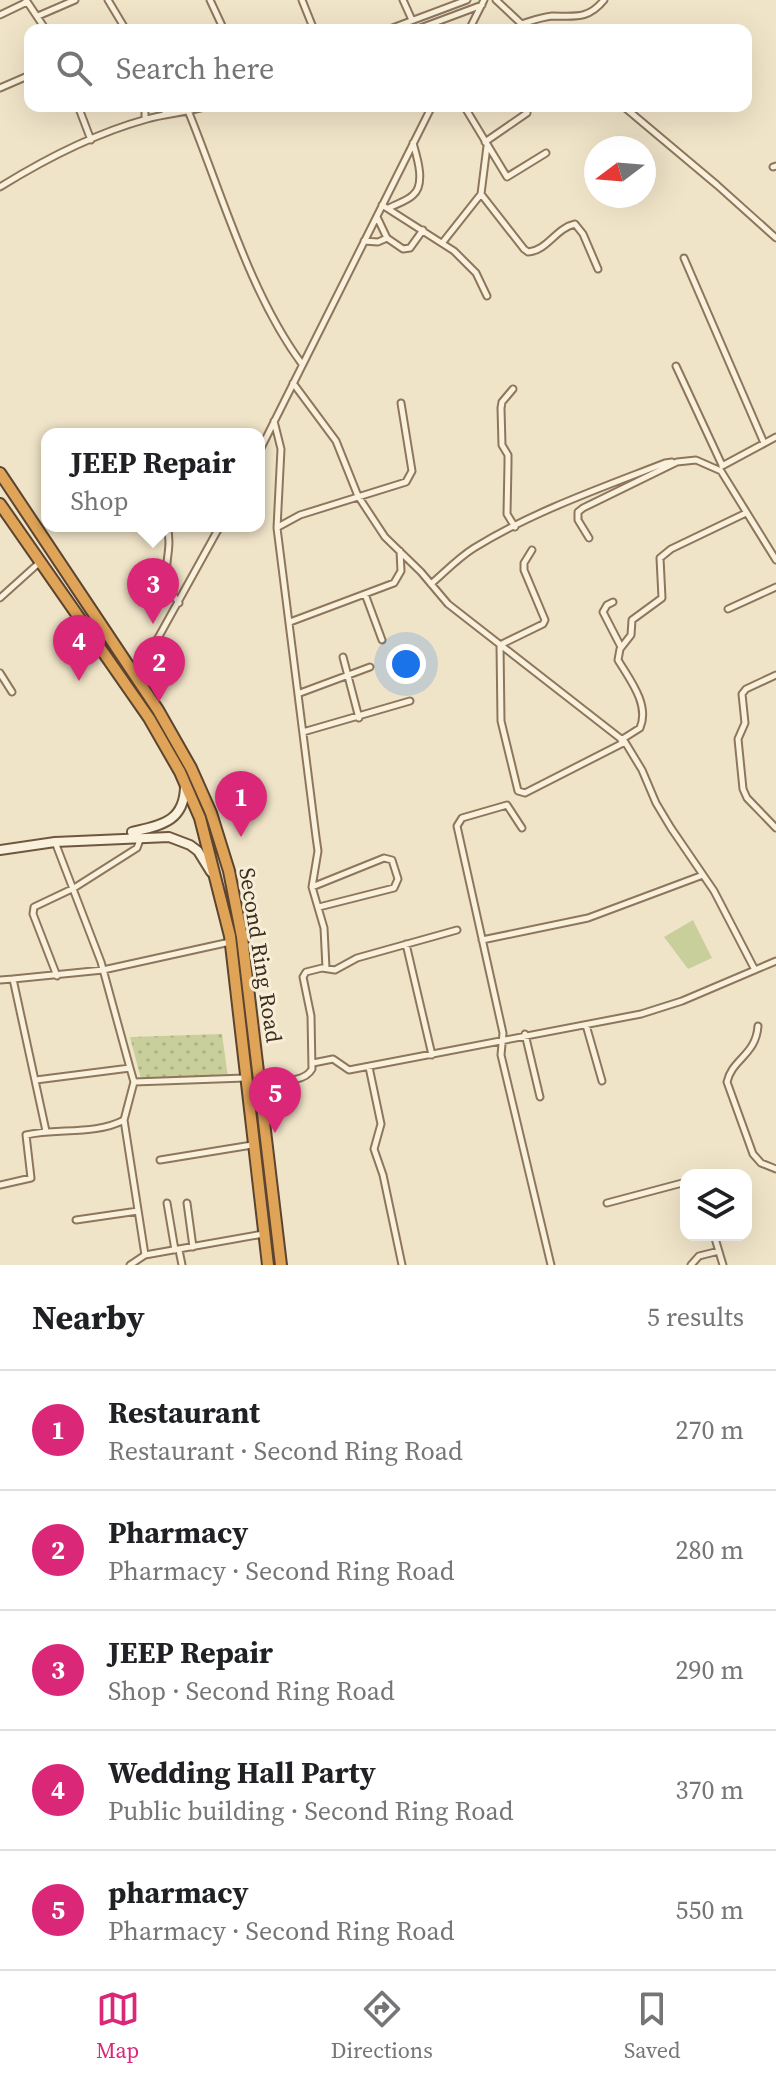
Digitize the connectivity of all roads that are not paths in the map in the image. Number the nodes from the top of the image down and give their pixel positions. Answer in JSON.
{"nodes":[{"id":1,"x":75,"y":0,"type":"edge"},
{"id":2,"x":108,"y":0,"type":"edge"},
{"id":3,"x":210,"y":0,"type":"edge"},
{"id":4,"x":302,"y":0,"type":"edge"},
{"id":5,"x":403,"y":0,"type":"edge"},
{"id":6,"x":467,"y":0,"type":"edge"},
{"id":7,"x":496,"y":0,"type":"edge"},
{"id":8,"x":604,"y":0,"type":"edge"},
{"id":9,"x":26,"y":1,"type":"edge"},
{"id":10,"x":483,"y":3,"type":"edge"},
{"id":11,"x":0,"y":15,"type":"edge"},
{"id":12,"x":38,"y":16,"type":"junction"},
{"id":13,"x":412,"y":20,"type":"junction"},
{"id":14,"x":43,"y":24,"type":"edge"},
{"id":15,"x":122,"y":24,"type":"edge"},
{"id":16,"x":221,"y":24,"type":"edge"},
{"id":17,"x":312,"y":24,"type":"edge"},
{"id":18,"x":402,"y":24,"type":"edge"},
{"id":19,"x":430,"y":24,"type":"edge"},
{"id":20,"x":472,"y":24,"type":"edge"},
{"id":21,"x":521,"y":24,"type":"joint"},
{"id":22,"x":24,"y":78,"type":"edge"},
{"id":23,"x":0,"y":88,"type":"edge"},
{"id":24,"x":80,"y":112,"type":"edge"},
{"id":25,"x":145,"y":112,"type":"edge"},
{"id":26,"x":166,"y":112,"type":"edge"},
{"id":27,"x":429,"y":112,"type":"edge"},
{"id":28,"x":467,"y":112,"type":"edge"},
{"id":29,"x":630,"y":112,"type":"edge"},
{"id":30,"x":189,"y":113,"type":"joint"},
{"id":31,"x":527,"y":113,"type":"dead end"},
{"id":32,"x":160,"y":115,"type":"junction"},
{"id":33,"x":145,"y":119,"type":"junction"},
{"id":34,"x":91,"y":140,"type":"junction"},
{"id":35,"x":413,"y":143,"type":"junction"},
{"id":36,"x":486,"y":144,"type":"junction"},
{"id":37,"x":546,"y":153,"type":"dead end"},
{"id":38,"x":0,"y":187,"type":"edge"},
{"id":39,"x":481,"y":194,"type":"junction"},
{"id":40,"x":385,"y":207,"type":"junction"},
{"id":41,"x":376,"y":216,"type":"junction"},
{"id":42,"x":423,"y":230,"type":"junction"},
{"id":43,"x":387,"y":238,"type":"junction"},
{"id":44,"x":776,"y":238,"type":"edge"},
{"id":45,"x":364,"y":241,"type":"junction"},
{"id":46,"x":443,"y":242,"type":"junction"},
{"id":47,"x":684,"y":258,"type":"dead end"},
{"id":48,"x":598,"y":269,"type":"dead end"},
{"id":49,"x":487,"y":296,"type":"dead end"},
{"id":50,"x":302,"y":364,"type":"junction"},
{"id":51,"x":676,"y":366,"type":"dead end"},
{"id":52,"x":293,"y":383,"type":"junction"},
{"id":53,"x":513,"y":389,"type":"dead end"},
{"id":54,"x":401,"y":403,"type":"dead end"},
{"id":55,"x":274,"y":421,"type":"junction"},
{"id":56,"x":776,"y":437,"type":"edge"},
{"id":57,"x":265,"y":440,"type":"edge"},
{"id":58,"x":764,"y":443,"type":"junction"},
{"id":59,"x":677,"y":462,"type":"junction"},
{"id":60,"x":722,"y":468,"type":"junction"},
{"id":61,"x":0,"y":473,"type":"edge"},
{"id":62,"x":358,"y":496,"type":"junction"},
{"id":63,"x":0,"y":504,"type":"edge"},
{"id":64,"x":746,"y":513,"type":"junction"},
{"id":65,"x":515,"y":527,"type":"junction"},
{"id":66,"x":277,"y":528,"type":"junction"},
{"id":67,"x":168,"y":532,"type":"edge"},
{"id":68,"x":217,"y":532,"type":"edge"},
{"id":69,"x":589,"y":538,"type":"dead end"},
{"id":70,"x":532,"y":550,"type":"dead end"},
{"id":71,"x":400,"y":551,"type":"junction"},
{"id":72,"x":776,"y":560,"type":"edge"},
{"id":73,"x":40,"y":562,"type":"junction"},
{"id":74,"x":431,"y":584,"type":"junction"},
{"id":75,"x":776,"y":587,"type":"edge"},
{"id":76,"x":365,"y":594,"type":"junction"},
{"id":77,"x":0,"y":598,"type":"edge"},
{"id":78,"x":613,"y":602,"type":"dead end"},
{"id":79,"x":179,"y":603,"type":"junction"},
{"id":80,"x":728,"y":609,"type":"dead end"},
{"id":81,"x":290,"y":622,"type":"junction"},
{"id":82,"x":382,"y":640,"type":"dead end"},
{"id":83,"x":500,"y":645,"type":"junction"},
{"id":84,"x":621,"y":647,"type":"junction"},
{"id":85,"x":343,"y":657,"type":"dead end"},
{"id":86,"x":370,"y":667,"type":"dead end"},
{"id":87,"x":0,"y":673,"type":"edge"},
{"id":88,"x":349,"y":675,"type":"junction"},
{"id":89,"x":776,"y":675,"type":"edge"},
{"id":90,"x":137,"y":677,"type":"junction"},
{"id":91,"x":12,"y":692,"type":"dead end"},
{"id":92,"x":300,"y":693,"type":"junction"},
{"id":93,"x":410,"y":701,"type":"dead end"},
{"id":94,"x":359,"y":718,"type":"junction"},
{"id":95,"x":303,"y":732,"type":"junction"},
{"id":96,"x":623,"y":741,"type":"junction"},
{"id":97,"x":185,"y":782,"type":"junction"},
{"id":98,"x":522,"y":828,"type":"dead end"},
{"id":99,"x":776,"y":828,"type":"edge"},
{"id":100,"x":141,"y":836,"type":"junction"},
{"id":101,"x":55,"y":842,"type":"junction"},
{"id":102,"x":0,"y":847,"type":"edge"},
{"id":103,"x":703,"y":875,"type":"junction"},
{"id":104,"x":312,"y":887,"type":"junction"},
{"id":105,"x":74,"y":888,"type":"junction"},
{"id":106,"x":218,"y":889,"type":"junction"},
{"id":107,"x":319,"y":907,"type":"junction"},
{"id":108,"x":457,"y":930,"type":"dead end"},
{"id":109,"x":482,"y":940,"type":"junction"},
{"id":110,"x":231,"y":942,"type":"junction"},
{"id":111,"x":406,"y":944,"type":"junction"},
{"id":112,"x":776,"y":961,"type":"edge"},
{"id":113,"x":326,"y":968,"type":"junction"},
{"id":114,"x":103,"y":970,"type":"junction"},
{"id":115,"x":755,"y":970,"type":"junction"},
{"id":116,"x":57,"y":976,"type":"junction"},
{"id":117,"x":13,"y":979,"type":"junction"},
{"id":118,"x":0,"y":980,"type":"edge"},
{"id":119,"x":586,"y":1025,"type":"junction"},
{"id":120,"x":758,"y":1026,"type":"dead end"},
{"id":121,"x":525,"y":1034,"type":"junction"},
{"id":122,"x":503,"y":1039,"type":"junction"},
{"id":123,"x":432,"y":1055,"type":"junction"},
{"id":124,"x":313,"y":1063,"type":"junction"},
{"id":125,"x":369,"y":1067,"type":"junction"},
{"id":126,"x":130,"y":1068,"type":"junction"},
{"id":127,"x":246,"y":1078,"type":"junction"},
{"id":128,"x":36,"y":1080,"type":"junction"},
{"id":129,"x":259,"y":1081,"type":"junction"},
{"id":130,"x":602,"y":1081,"type":"dead end"},
{"id":131,"x":134,"y":1082,"type":"junction"},
{"id":132,"x":540,"y":1097,"type":"dead end"},
{"id":133,"x":124,"y":1120,"type":"junction"},
{"id":134,"x":46,"y":1131,"type":"junction"},
{"id":135,"x":253,"y":1145,"type":"junction"},
{"id":136,"x":160,"y":1160,"type":"dead end"},
{"id":137,"x":776,"y":1171,"type":"edge"},
{"id":138,"x":680,"y":1184,"type":"edge"},
{"id":139,"x":0,"y":1185,"type":"edge"},
{"id":140,"x":167,"y":1203,"type":"dead end"},
{"id":141,"x":187,"y":1203,"type":"dead end"},
{"id":142,"x":607,"y":1203,"type":"dead end"},
{"id":143,"x":138,"y":1211,"type":"junction"},
{"id":144,"x":76,"y":1220,"type":"dead end"},
{"id":145,"x":264,"y":1234,"type":"junction"},
{"id":146,"x":716,"y":1241,"type":"edge"},
{"id":147,"x":193,"y":1247,"type":"junction"},
{"id":148,"x":177,"y":1250,"type":"junction"},
{"id":149,"x":719,"y":1251,"type":"junction"},
{"id":150,"x":145,"y":1255,"type":"junction"},
{"id":151,"x":131,"y":1265,"type":"edge"},
{"id":152,"x":182,"y":1265,"type":"edge"},
{"id":153,"x":268,"y":1265,"type":"edge"},
{"id":154,"x":281,"y":1265,"type":"edge"},
{"id":155,"x":402,"y":1265,"type":"edge"},
{"id":156,"x":551,"y":1265,"type":"edge"},
{"id":157,"x":691,"y":1265,"type":"edge"},
{"id":158,"x":723,"y":1265,"type":"edge"}],
"edges":[{"from":1,"to":12,"type":"street"},
{"from":2,"to":15,"type":"street"},
{"from":3,"to":16,"type":"street"},
{"from":4,"to":17,"type":"street"},
{"from":5,"to":13,"type":"street"},
{"from":6,"to":13,"type":"street"},
{"from":7,"to":21,"type":"street"},
{"from":8,"to":21,"type":"street"},
{"from":9,"to":11,"type":"street"},
{"from":9,"to":12,"type":"street"},
{"from":10,"to":19,"type":"street"},
{"from":10,"to":20,"type":"street"},
{"from":12,"to":14,"type":"street"},
{"from":13,"to":18,"type":"street"},
{"from":22,"to":23,"type":"street"},
{"from":24,"to":34,"type":"street"},
{"from":25,"to":33,"type":"street"},
{"from":26,"to":32,"type":"street"},
{"from":27,"to":35,"type":"street"},
{"from":28,"to":36,"type":"street"},
{"from":29,"to":44,"type":"street"},
{"from":30,"to":32,"type":"street"},
{"from":30,"to":50,"type":"street"},
{"from":31,"to":36,"type":"street"},
{"from":32,"to":33,"type":"street"},
{"from":33,"to":34,"type":"street"},
{"from":34,"to":38,"type":"street"},
{"from":35,"to":40,"type":"street"},
{"from":35,"to":40,"type":"street"},
{"from":36,"to":37,"type":"street"},
{"from":36,"to":39,"type":"street"},
{"from":39,"to":46,"type":"street"},
{"from":39,"to":48,"type":"street"},
{"from":40,"to":41,"type":"street"},
{"from":40,"to":42,"type":"street"},
{"from":41,"to":43,"type":"street"},
{"from":41,"to":45,"type":"street"},
{"from":42,"to":43,"type":"street"},
{"from":42,"to":46,"type":"street"},
{"from":43,"to":45,"type":"street"},
{"from":45,"to":50,"type":"street"},
{"from":46,"to":49,"type":"street"},
{"from":47,"to":58,"type":"street"},
{"from":50,"to":52,"type":"street"},
{"from":51,"to":60,"type":"street"},
{"from":52,"to":55,"type":"street"},
{"from":52,"to":62,"type":"street"},
{"from":53,"to":65,"type":"street"},
{"from":54,"to":62,"type":"street"},
{"from":55,"to":57,"type":"street"},
{"from":55,"to":66,"type":"street"},
{"from":56,"to":58,"type":"street"},
{"from":58,"to":60,"type":"street"},
{"from":59,"to":60,"type":"street"},
{"from":59,"to":65,"type":"street"},
{"from":59,"to":69,"type":"street"},
{"from":60,"to":64,"type":"street"},
{"from":61,"to":90,"type":"highway","name":"Second Ring Road"},
{"from":62,"to":66,"type":"street"},
{"from":62,"to":71,"type":"street"},
{"from":63,"to":73,"type":"highway","name":"Second Ring Road"},
{"from":64,"to":72,"type":"street"},
{"from":64,"to":84,"type":"street"},
{"from":65,"to":74,"type":"street"},
{"from":66,"to":81,"type":"street"},
{"from":67,"to":79,"type":"street"},
{"from":68,"to":79,"type":"street"},
{"from":70,"to":83,"type":"street"},
{"from":71,"to":74,"type":"street"},
{"from":71,"to":76,"type":"street"},
{"from":73,"to":77,"type":"street"},
{"from":73,"to":97,"type":"highway","name":"Second Ring Road"},
{"from":74,"to":83,"type":"street"},
{"from":75,"to":80,"type":"street"},
{"from":76,"to":81,"type":"street"},
{"from":76,"to":82,"type":"street"},
{"from":78,"to":84,"type":"street"},
{"from":79,"to":90,"type":"street"},
{"from":81,"to":92,"type":"street"},
{"from":83,"to":96,"type":"street"},
{"from":83,"to":96,"type":"street"},
{"from":84,"to":96,"type":"street"},
{"from":85,"to":88,"type":"street"},
{"from":86,"to":88,"type":"street"},
{"from":87,"to":91,"type":"street"},
{"from":88,"to":92,"type":"street"},
{"from":88,"to":94,"type":"street"},
{"from":89,"to":99,"type":"street"},
{"from":90,"to":129,"type":"highway","name":"Second Ring Road"},
{"from":92,"to":95,"type":"street"},
{"from":93,"to":94,"type":"street"},
{"from":94,"to":95,"type":"street"},
{"from":95,"to":104,"type":"street"},
{"from":96,"to":103,"type":"street"},
{"from":97,"to":102,"type":"street"},
{"from":97,"to":106,"type":"highway","name":"Second Ring Road"},
{"from":98,"to":109,"type":"street"},
{"from":100,"to":101,"type":"street"},
{"from":100,"to":105,"type":"street"},
{"from":100,"to":106,"type":"street"},
{"from":101,"to":102,"type":"street"},
{"from":101,"to":105,"type":"street"},
{"from":103,"to":109,"type":"street"},
{"from":103,"to":115,"type":"street"},
{"from":104,"to":107,"type":"street"},
{"from":104,"to":107,"type":"street"},
{"from":105,"to":114,"type":"street"},
{"from":105,"to":116,"type":"street"},
{"from":106,"to":110,"type":"highway","name":"Second Ring Road"},
{"from":107,"to":113,"type":"street"},
{"from":108,"to":111,"type":"street"},
{"from":109,"to":122,"type":"street"},
{"from":110,"to":114,"type":"street"},
{"from":110,"to":127,"type":"highway","name":"Second Ring Road"},
{"from":111,"to":113,"type":"street"},
{"from":111,"to":123,"type":"street"},
{"from":112,"to":115,"type":"street"},
{"from":113,"to":124,"type":"street"},
{"from":114,"to":116,"type":"street"},
{"from":114,"to":126,"type":"street"},
{"from":115,"to":119,"type":"street"},
{"from":116,"to":117,"type":"street"},
{"from":117,"to":118,"type":"street"},
{"from":117,"to":128,"type":"street"},
{"from":119,"to":121,"type":"street"},
{"from":119,"to":130,"type":"street"},
{"from":120,"to":137,"type":"street"},
{"from":121,"to":122,"type":"street"},
{"from":121,"to":132,"type":"street"},
{"from":122,"to":123,"type":"street"},
{"from":122,"to":156,"type":"street"},
{"from":123,"to":125,"type":"street"},
{"from":124,"to":125,"type":"street"},
{"from":124,"to":129,"type":"street"},
{"from":125,"to":155,"type":"street"},
{"from":126,"to":128,"type":"street"},
{"from":126,"to":131,"type":"street"},
{"from":127,"to":131,"type":"street"},
{"from":127,"to":135,"type":"highway","name":"Second Ring Road"},
{"from":128,"to":134,"type":"street"},
{"from":129,"to":154,"type":"highway","name":"Second Ring Road"},
{"from":131,"to":133,"type":"street"},
{"from":133,"to":134,"type":"street"},
{"from":133,"to":143,"type":"street"},
{"from":134,"to":139,"type":"street"},
{"from":135,"to":136,"type":"street"},
{"from":135,"to":145,"type":"highway","name":"Second Ring Road"},
{"from":138,"to":142,"type":"street"},
{"from":140,"to":148,"type":"street"},
{"from":141,"to":147,"type":"street"},
{"from":143,"to":144,"type":"street"},
{"from":143,"to":150,"type":"street"},
{"from":145,"to":147,"type":"street"},
{"from":145,"to":153,"type":"highway","name":"Second Ring Road"},
{"from":146,"to":149,"type":"street"},
{"from":147,"to":148,"type":"street"},
{"from":148,"to":150,"type":"street"},
{"from":148,"to":152,"type":"street"},
{"from":149,"to":157,"type":"street"},
{"from":149,"to":158,"type":"street"},
{"from":150,"to":151,"type":"street"}]}
